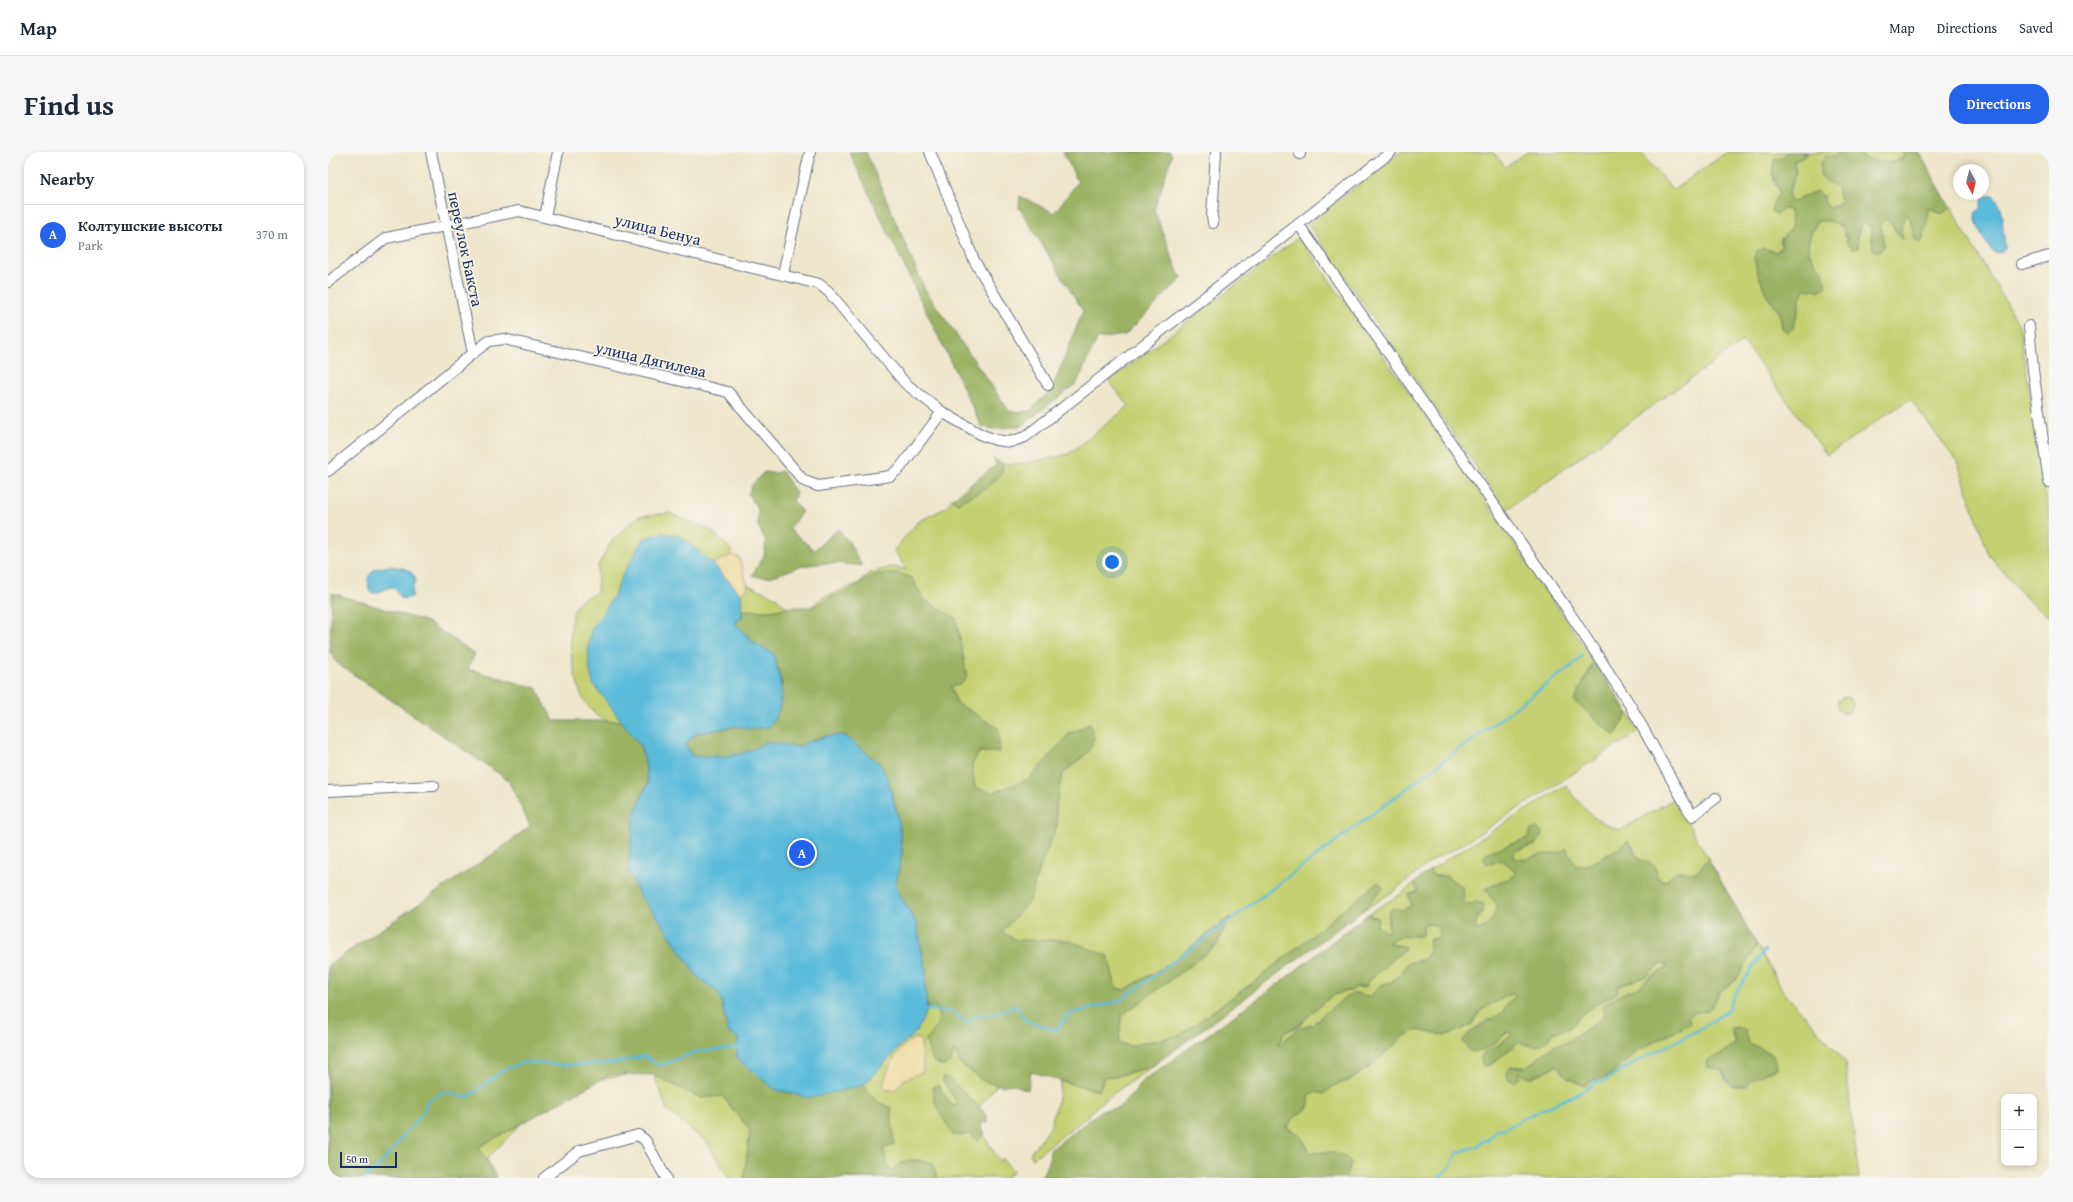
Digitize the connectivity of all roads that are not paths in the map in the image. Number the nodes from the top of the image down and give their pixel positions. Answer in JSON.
{"nodes":[{"id":1,"x":431,"y":152,"type":"edge"},
{"id":2,"x":558,"y":152,"type":"edge"},
{"id":3,"x":810,"y":152,"type":"edge"},
{"id":4,"x":930,"y":152,"type":"edge"},
{"id":5,"x":1216,"y":152,"type":"edge"},
{"id":6,"x":1390,"y":152,"type":"edge"},
{"id":7,"x":545,"y":217,"type":"junction"},
{"id":8,"x":1213,"y":223,"type":"dead end"},
{"id":9,"x":1298,"y":225,"type":"junction"},
{"id":10,"x":446,"y":226,"type":"junction"},
{"id":11,"x":2049,"y":256,"type":"edge"},
{"id":12,"x":2022,"y":264,"type":"dead end"},
{"id":13,"x":783,"y":274,"type":"junction"},
{"id":14,"x":328,"y":282,"type":"edge"},
{"id":15,"x":2029,"y":326,"type":"dead end"},
{"id":16,"x":474,"y":353,"type":"junction"},
{"id":17,"x":1048,"y":385,"type":"dead end"},
{"id":18,"x":942,"y":412,"type":"junction"},
{"id":19,"x":328,"y":471,"type":"edge"},
{"id":20,"x":2049,"y":482,"type":"edge"},
{"id":21,"x":434,"y":786,"type":"dead end"},
{"id":22,"x":328,"y":791,"type":"edge"},
{"id":23,"x":1716,"y":798,"type":"dead end"},
{"id":24,"x":544,"y":1178,"type":"edge"},
{"id":25,"x":666,"y":1178,"type":"edge"}],
"edges":[{"from":1,"to":10,"type":"street","name":"переулок Бакста"},
{"from":2,"to":7,"type":"street"},
{"from":3,"to":13,"type":"street"},
{"from":4,"to":17,"type":"street"},
{"from":5,"to":8,"type":"street"},
{"from":6,"to":9,"type":"street","name":"улица Бенуа"},
{"from":7,"to":10,"type":"street","name":"улица Бенуа"},
{"from":7,"to":13,"type":"street","name":"улица Бенуа"},
{"from":9,"to":18,"type":"street","name":"улица Бенуа"},
{"from":9,"to":23,"type":"street"},
{"from":10,"to":14,"type":"street","name":"улица Бенуа"},
{"from":10,"to":16,"type":"street","name":"переулок Бакста"},
{"from":11,"to":12,"type":"street"},
{"from":13,"to":18,"type":"street","name":"улица Бенуа"},
{"from":15,"to":20,"type":"street"},
{"from":16,"to":18,"type":"street","name":"улица Дягилева"},
{"from":16,"to":19,"type":"street","name":"улица Дягилева"},
{"from":21,"to":22,"type":"street"},
{"from":24,"to":25,"type":"street"}]}
